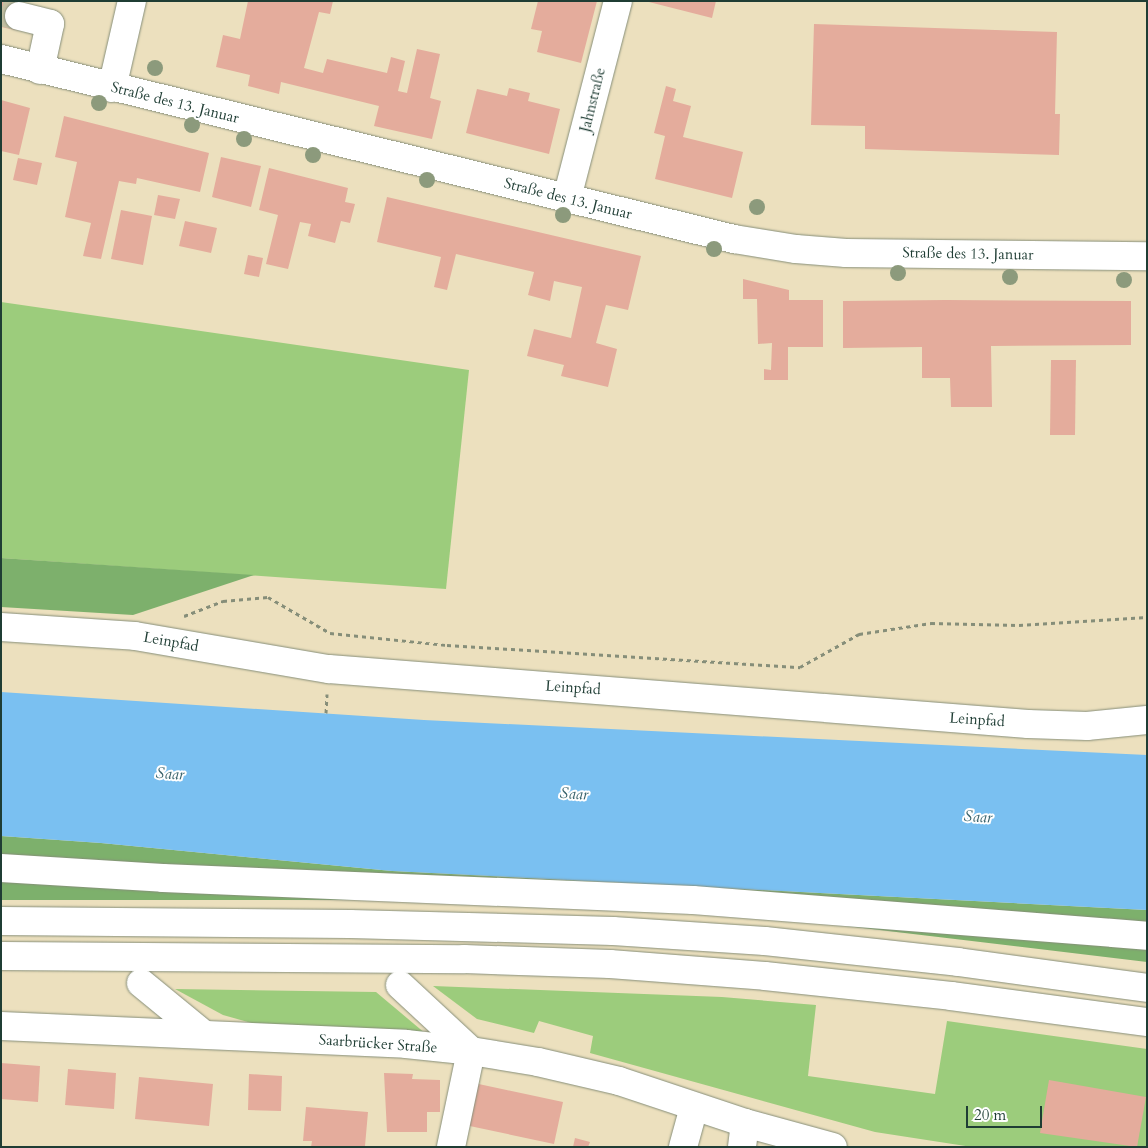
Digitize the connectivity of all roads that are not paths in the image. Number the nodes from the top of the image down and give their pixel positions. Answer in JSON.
{"nodes":[{"id":1,"x":132,"y":1,"type":"edge"},
{"id":2,"x":618,"y":1,"type":"edge"},
{"id":3,"x":36,"y":14,"type":"edge"},
{"id":4,"x":1,"y":59,"type":"edge"},
{"id":5,"x":40,"y":70,"type":"junction"},
{"id":6,"x":112,"y":88,"type":"junction"},
{"id":7,"x":567,"y":198,"type":"junction"},
{"id":8,"x":1147,"y":256,"type":"edge"},
{"id":9,"x":1,"y":628,"type":"edge"},
{"id":10,"x":1147,"y":720,"type":"edge"},
{"id":11,"x":1,"y":868,"type":"edge"},
{"id":12,"x":1,"y":921,"type":"edge"},
{"id":13,"x":1147,"y":936,"type":"edge"},
{"id":14,"x":1,"y":956,"type":"edge"},
{"id":15,"x":141,"y":983,"type":"dead end"},
{"id":16,"x":400,"y":985,"type":"dead end"},
{"id":17,"x":1140,"y":987,"type":"edge"},
{"id":18,"x":1147,"y":1022,"type":"edge"},
{"id":19,"x":1,"y":1026,"type":"edge"},
{"id":20,"x":203,"y":1034,"type":"junction"},
{"id":21,"x":471,"y":1051,"type":"junction"},
{"id":22,"x":694,"y":1107,"type":"junction"},
{"id":23,"x":744,"y":1135,"type":"edge"},
{"id":24,"x":451,"y":1147,"type":"edge"},
{"id":25,"x":683,"y":1147,"type":"edge"},
{"id":26,"x":833,"y":1147,"type":"edge"}],
"edges":[{"from":1,"to":6,"type":"main road"},
{"from":2,"to":7,"type":"main road","name":"Jahnstraße"},
{"from":3,"to":5,"type":"main road"},
{"from":4,"to":5,"type":"main road","name":"Straße des 13. Januar"},
{"from":5,"to":6,"type":"main road","name":"Straße des 13. Januar"},
{"from":6,"to":7,"type":"main road","name":"Straße des 13. Januar"},
{"from":7,"to":8,"type":"main road","name":"Straße des 13. Januar"},
{"from":9,"to":10,"type":"main road","name":"Leinpfad"},
{"from":11,"to":13,"type":"main road"},
{"from":12,"to":17,"type":"main road"},
{"from":14,"to":18,"type":"main road"},
{"from":15,"to":20,"type":"main road"},
{"from":16,"to":21,"type":"main road"},
{"from":19,"to":20,"type":"main road","name":"Saarbrücker Straße"},
{"from":20,"to":21,"type":"main road","name":"Saarbrücker Straße"},
{"from":21,"to":22,"type":"main road","name":"Saarbrücker Straße"},
{"from":21,"to":24,"type":"main road"},
{"from":22,"to":23,"type":"main road","name":"Saarbrücker Straße"},
{"from":22,"to":25,"type":"main road"},
{"from":23,"to":26,"type":"main road","name":"Saarbrücker Straße"}]}
